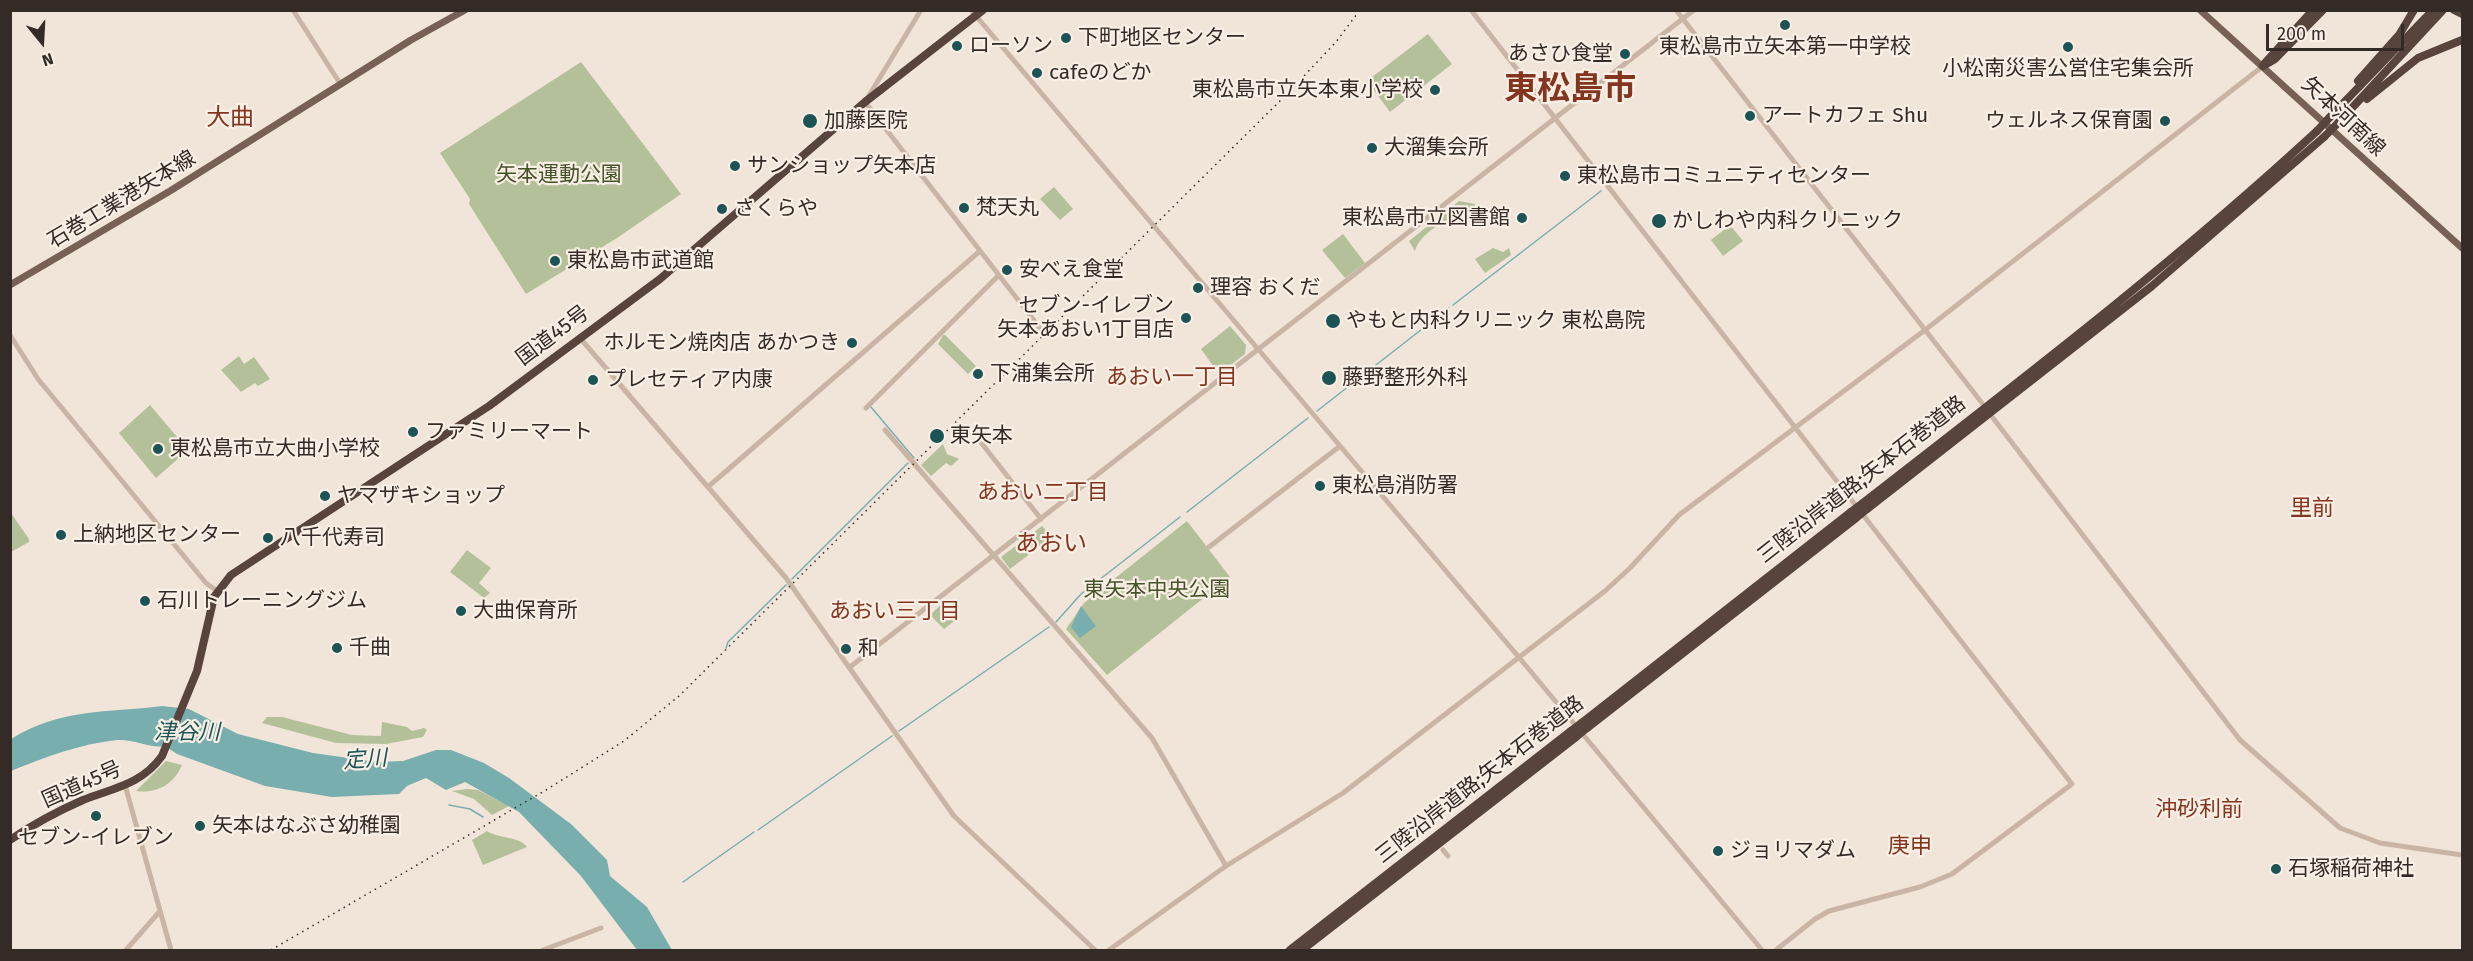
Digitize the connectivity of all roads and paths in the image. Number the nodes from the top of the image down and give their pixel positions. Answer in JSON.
{"nodes":[{"id":1,"x":293,"y":10,"type":"edge"},
{"id":2,"x":465,"y":10,"type":"edge"},
{"id":3,"x":921,"y":10,"type":"edge"},
{"id":4,"x":1471,"y":10,"type":"edge"},
{"id":5,"x":1676,"y":10,"type":"edge"},
{"id":6,"x":1694,"y":10,"type":"edge"},
{"id":7,"x":2200,"y":10,"type":"edge"},
{"id":8,"x":2313,"y":10,"type":"edge"},
{"id":9,"x":2323,"y":10,"type":"edge"},
{"id":10,"x":2414,"y":10,"type":"edge"},
{"id":11,"x":2433,"y":10,"type":"edge"},
{"id":12,"x":2443,"y":10,"type":"edge"},
{"id":13,"x":2454,"y":10,"type":"edge"},
{"id":14,"x":977,"y":12,"type":"edge"},
{"id":15,"x":2463,"y":14,"type":"edge"},
{"id":16,"x":1683,"y":19,"type":"junction"},
{"id":17,"x":2463,"y":40,"type":"edge"},
{"id":18,"x":2263,"y":66,"type":"junction"},
{"id":19,"x":341,"y":85,"type":"junction"},
{"id":20,"x":865,"y":102,"type":"junction"},
{"id":21,"x":2329,"y":116,"type":"junction"},
{"id":22,"x":1556,"y":119,"type":"junction"},
{"id":23,"x":2340,"y":122,"type":"junction"},
{"id":24,"x":2318,"y":133,"type":"junction"},
{"id":25,"x":2463,"y":248,"type":"edge"},
{"id":26,"x":980,"y":251,"type":"junction"},
{"id":27,"x":999,"y":275,"type":"junction"},
{"id":28,"x":10,"y":285,"type":"edge"},
{"id":29,"x":1039,"y":327,"type":"dead end"},
{"id":30,"x":1925,"y":330,"type":"junction"},
{"id":31,"x":10,"y":335,"type":"edge"},
{"id":32,"x":580,"y":338,"type":"junction"},
{"id":33,"x":1259,"y":351,"type":"junction"},
{"id":34,"x":1982,"y":403,"type":"dead end"},
{"id":35,"x":866,"y":408,"type":"dead end"},
{"id":36,"x":1993,"y":418,"type":"dead end"},
{"id":37,"x":1796,"y":429,"type":"junction"},
{"id":38,"x":885,"y":430,"type":"dead end"},
{"id":39,"x":980,"y":440,"type":"dead end"},
{"id":40,"x":1340,"y":446,"type":"junction"},
{"id":41,"x":709,"y":486,"type":"junction"},
{"id":42,"x":1865,"y":506,"type":"junction"},
{"id":43,"x":1041,"y":519,"type":"junction"},
{"id":44,"x":1209,"y":547,"type":"dead end"},
{"id":45,"x":993,"y":556,"type":"junction"},
{"id":46,"x":217,"y":591,"type":"junction"},
{"id":47,"x":1519,"y":657,"type":"junction"},
{"id":48,"x":850,"y":667,"type":"junction"},
{"id":49,"x":1574,"y":734,"type":"junction"},
{"id":50,"x":125,"y":785,"type":"junction"},
{"id":51,"x":10,"y":840,"type":"edge"},
{"id":52,"x":1443,"y":850,"type":"dead end"},
{"id":53,"x":2463,"y":855,"type":"edge"},
{"id":54,"x":1448,"y":856,"type":"dead end"},
{"id":55,"x":1226,"y":866,"type":"junction"},
{"id":56,"x":160,"y":911,"type":"junction"},
{"id":57,"x":601,"y":928,"type":"dead end"},
{"id":58,"x":563,"y":942,"type":"junction"},
{"id":59,"x":1291,"y":950,"type":"edge"},
{"id":60,"x":126,"y":951,"type":"edge"},
{"id":61,"x":171,"y":951,"type":"edge"},
{"id":62,"x":543,"y":951,"type":"edge"},
{"id":63,"x":565,"y":951,"type":"edge"},
{"id":64,"x":1095,"y":951,"type":"edge"},
{"id":65,"x":1109,"y":951,"type":"edge"},
{"id":66,"x":1302,"y":951,"type":"edge"},
{"id":67,"x":1762,"y":951,"type":"edge"},
{"id":68,"x":1776,"y":951,"type":"edge"}],
"edges":[{"from":1,"to":19,"type":"street"},
{"from":2,"to":19,"type":"main road","name":"石巻工業港矢本線"},
{"from":3,"to":20,"type":"street"},
{"from":4,"to":22,"type":"street"},
{"from":5,"to":16,"type":"street"},
{"from":6,"to":16,"type":"street"},
{"from":7,"to":18,"type":"main road","name":"矢本河南線"},
{"from":8,"to":18,"type":"highway"},
{"from":9,"to":18,"type":"highway"},
{"from":10,"to":21,"type":"highway"},
{"from":11,"to":21,"type":"highway","name":"三陸沿岸道路;矢本石巻道路"},
{"from":12,"to":23,"type":"highway","name":"三陸沿岸道路;矢本石巻道路"},
{"from":13,"to":15,"type":"highway"},
{"from":14,"to":20,"type":"highway","name":"国道45号"},
{"from":14,"to":33,"type":"street"},
{"from":16,"to":22,"type":"street"},
{"from":16,"to":30,"type":"street"},
{"from":17,"to":23,"type":"highway"},
{"from":18,"to":25,"type":"main road","name":"矢本河南線"},
{"from":18,"to":30,"type":"street"},
{"from":19,"to":28,"type":"main road","name":"石巻工業港矢本線"},
{"from":20,"to":26,"type":"street"},
{"from":20,"to":32,"type":"highway","name":"国道45号"},
{"from":21,"to":24,"type":"highway","name":"三陸沿岸道路;矢本石巻道路","bridge":true},
{"from":22,"to":33,"type":"street"},
{"from":22,"to":37,"type":"street"},
{"from":23,"to":24,"type":"highway","name":"三陸沿岸道路;矢本石巻道路","bridge":true},
{"from":24,"to":42,"type":"highway","name":"三陸沿岸道路;矢本石巻道路"},
{"from":24,"to":42,"type":"highway","name":"三陸沿岸道路;矢本石巻道路"},
{"from":26,"to":27,"type":"street"},
{"from":26,"to":41,"type":"street"},
{"from":27,"to":29,"type":"street"},
{"from":27,"to":35,"type":"street"},
{"from":30,"to":34,"type":"street"},
{"from":30,"to":37,"type":"street"},
{"from":31,"to":46,"type":"street"},
{"from":32,"to":41,"type":"street"},
{"from":32,"to":46,"type":"highway","name":"国道45号"},
{"from":33,"to":40,"type":"street"},
{"from":33,"to":43,"type":"street"},
{"from":36,"to":53,"type":"street"},
{"from":37,"to":47,"type":"street"},
{"from":37,"to":68,"type":"street"},
{"from":38,"to":45,"type":"street"},
{"from":39,"to":43,"type":"street"},
{"from":40,"to":44,"type":"street"},
{"from":40,"to":47,"type":"street"},
{"from":41,"to":48,"type":"street"},
{"from":42,"to":49,"type":"highway","name":"三陸沿岸道路;矢本石巻道路","bridge":true},
{"from":43,"to":45,"type":"street"},
{"from":45,"to":48,"type":"street"},
{"from":45,"to":55,"type":"street"},
{"from":46,"to":50,"type":"highway","name":"国道45号"},
{"from":47,"to":55,"type":"street"},
{"from":47,"to":67,"type":"street"},
{"from":48,"to":64,"type":"street"},
{"from":49,"to":59,"type":"highway","name":"三陸沿岸道路;矢本石巻道路"},
{"from":49,"to":66,"type":"highway","name":"三陸沿岸道路;矢本石巻道路"},
{"from":50,"to":51,"type":"highway","name":"国道45号"},
{"from":50,"to":56,"type":"street"},
{"from":52,"to":54,"type":"street"},
{"from":55,"to":65,"type":"street"},
{"from":56,"to":60,"type":"street"},
{"from":56,"to":61,"type":"street"},
{"from":57,"to":58,"type":"street"},
{"from":58,"to":62,"type":"street"},
{"from":58,"to":63,"type":"street"}]}
